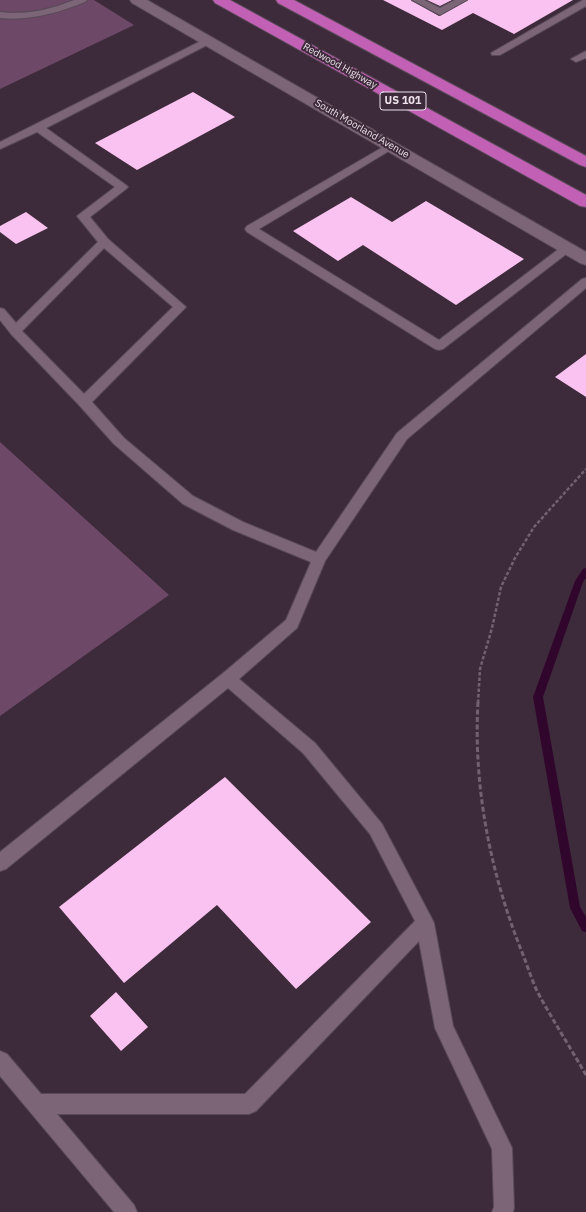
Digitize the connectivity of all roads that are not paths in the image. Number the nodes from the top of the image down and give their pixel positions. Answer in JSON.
{"nodes":[{"id":1,"x":82,"y":0,"type":"edge"},
{"id":2,"x":137,"y":0,"type":"edge"},
{"id":3,"x":220,"y":0,"type":"edge"},
{"id":4,"x":283,"y":0,"type":"edge"},
{"id":5,"x":418,"y":0,"type":"edge"},
{"id":6,"x":462,"y":0,"type":"edge"},
{"id":7,"x":586,"y":2,"type":"edge"},
{"id":8,"x":0,"y":15,"type":"edge"},
{"id":9,"x":208,"y":41,"type":"junction"},
{"id":10,"x":496,"y":53,"type":"dead end"},
{"id":11,"x":586,"y":54,"type":"edge"},
{"id":12,"x":576,"y":59,"type":"dead end"},
{"id":13,"x":38,"y":128,"type":"junction"},
{"id":14,"x":0,"y":146,"type":"edge"},
{"id":15,"x":390,"y":146,"type":"junction"},
{"id":16,"x":586,"y":162,"type":"edge"},
{"id":17,"x":586,"y":202,"type":"edge"},
{"id":18,"x":104,"y":242,"type":"junction"},
{"id":19,"x":568,"y":248,"type":"junction"},
{"id":20,"x":586,"y":259,"type":"edge"},
{"id":21,"x":586,"y":282,"type":"edge"},
{"id":22,"x":0,"y":312,"type":"edge"},
{"id":23,"x":15,"y":332,"type":"junction"},
{"id":24,"x":84,"y":402,"type":"junction"},
{"id":25,"x":319,"y":559,"type":"junction"},
{"id":26,"x":228,"y":679,"type":"junction"},
{"id":27,"x":0,"y":863,"type":"edge"},
{"id":28,"x":425,"y":923,"type":"junction"},
{"id":29,"x":0,"y":1060,"type":"edge"},
{"id":30,"x":36,"y":1104,"type":"junction"},
{"id":31,"x":126,"y":1212,"type":"edge"},
{"id":32,"x":502,"y":1212,"type":"edge"}],
"edges":[{"from":1,"to":8,"type":"lane"},
{"from":2,"to":9,"type":"street","name":"South Moorland Avenue"},
{"from":3,"to":17,"type":"highway","name":"Redwood Highway","number":"US 101"},
{"from":4,"to":16,"type":"highway","number":"US 101"},
{"from":5,"to":6,"type":"lane"},
{"from":7,"to":10,"type":"lane"},
{"from":9,"to":13,"type":"lane"},
{"from":9,"to":15,"type":"street","name":"South Moorland Avenue"},
{"from":11,"to":12,"type":"lane"},
{"from":13,"to":14,"type":"lane"},
{"from":13,"to":18,"type":"lane"},
{"from":15,"to":19,"type":"street","name":"South Moorland Avenue"},
{"from":15,"to":19,"type":"lane"},
{"from":18,"to":23,"type":"lane"},
{"from":18,"to":24,"type":"lane"},
{"from":19,"to":20,"type":"street","name":"South Moorland Avenue"},
{"from":21,"to":25,"type":"lane"},
{"from":22,"to":23,"type":"lane"},
{"from":23,"to":24,"type":"lane"},
{"from":24,"to":25,"type":"lane"},
{"from":25,"to":26,"type":"lane"},
{"from":26,"to":27,"type":"lane"},
{"from":26,"to":28,"type":"lane"},
{"from":28,"to":30,"type":"lane"},
{"from":28,"to":32,"type":"lane"},
{"from":29,"to":30,"type":"lane"},
{"from":30,"to":31,"type":"lane"}]}
